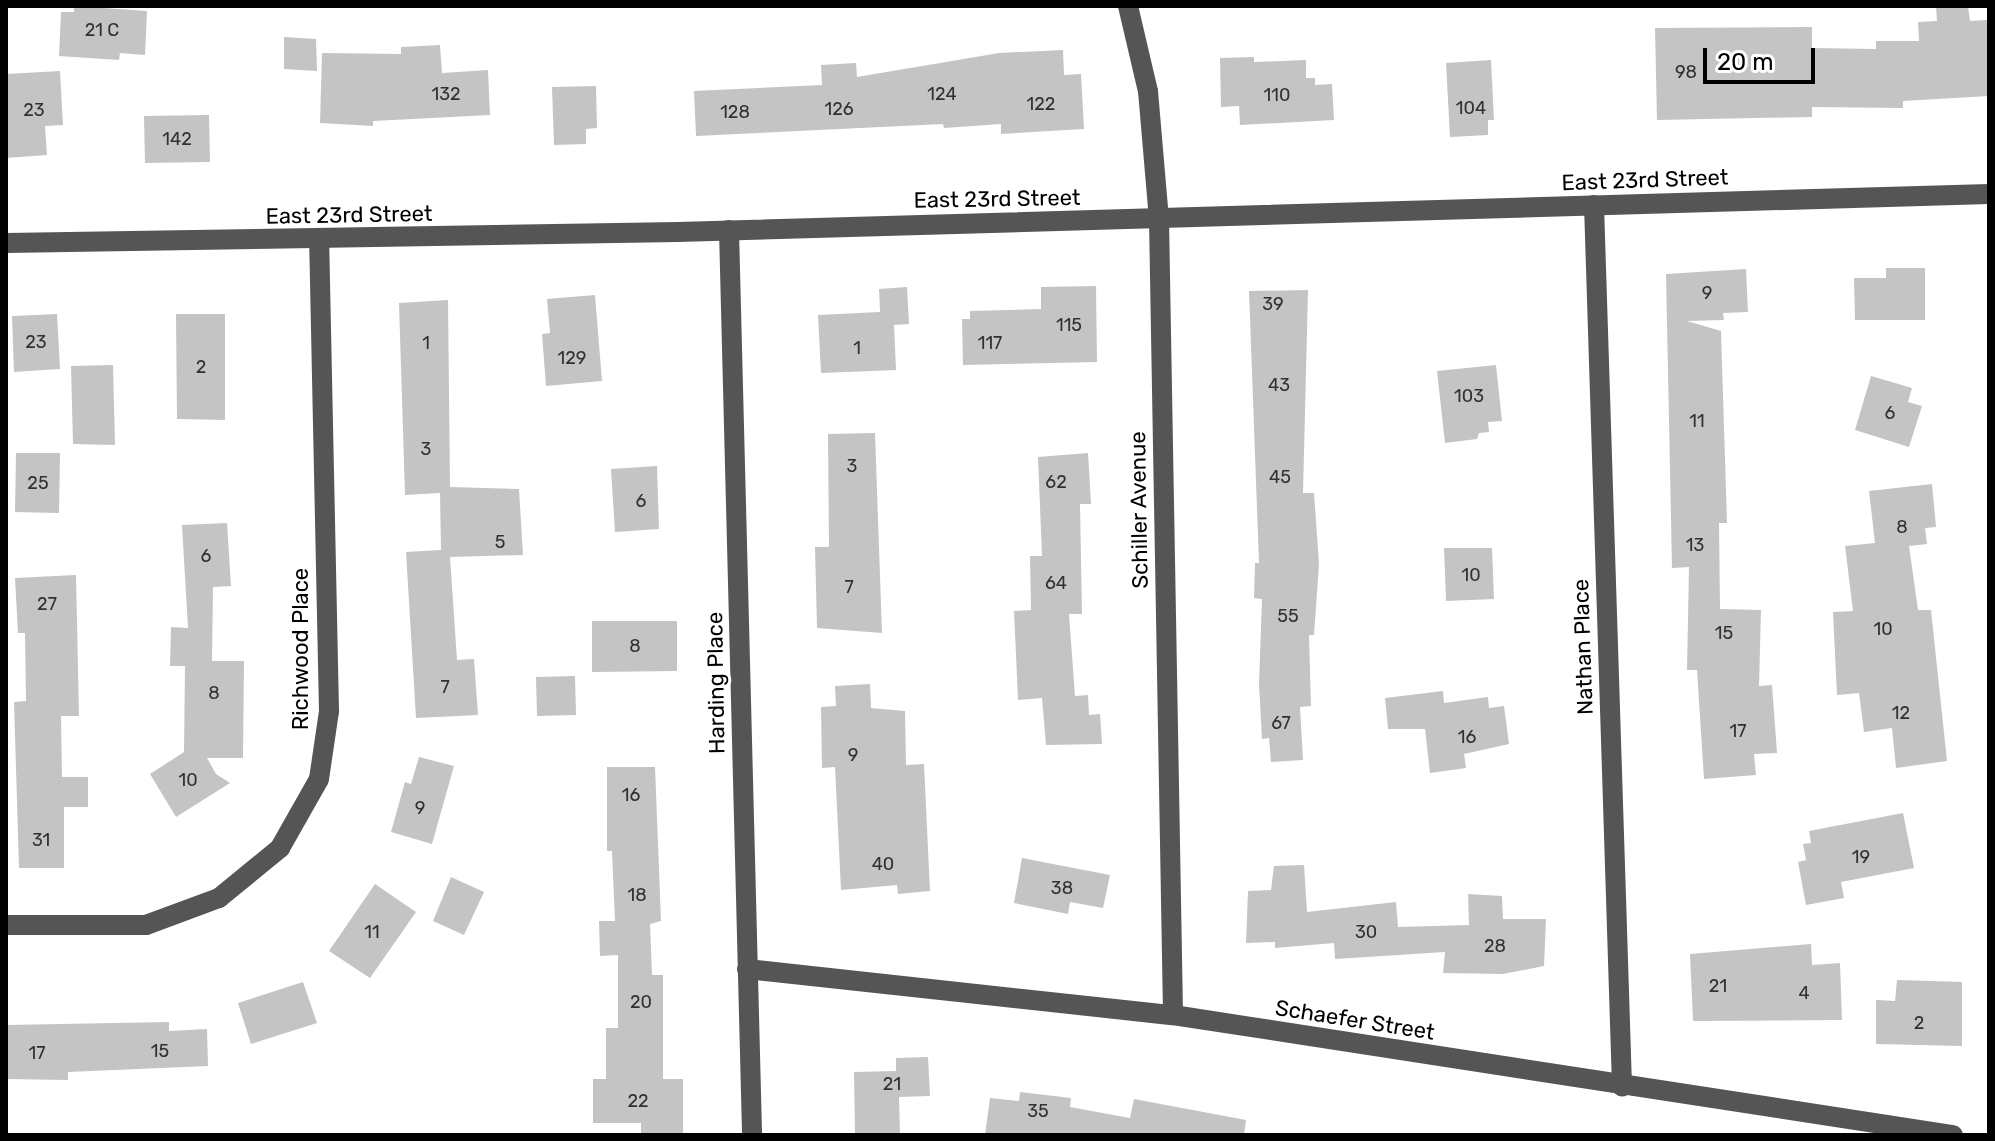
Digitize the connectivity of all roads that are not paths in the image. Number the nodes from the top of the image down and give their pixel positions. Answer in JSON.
{"nodes":[{"id":1,"x":1128,"y":6,"type":"edge"},
{"id":2,"x":1989,"y":194,"type":"edge"},
{"id":3,"x":1594,"y":205,"type":"junction"},
{"id":4,"x":1159,"y":219,"type":"junction"},
{"id":5,"x":729,"y":230,"type":"junction"},
{"id":6,"x":319,"y":240,"type":"junction"},
{"id":7,"x":6,"y":243,"type":"edge"},
{"id":8,"x":6,"y":925,"type":"edge"},
{"id":9,"x":747,"y":969,"type":"junction"},
{"id":10,"x":1173,"y":1015,"type":"junction"},
{"id":11,"x":1622,"y":1087,"type":"junction"},
{"id":12,"x":752,"y":1135,"type":"edge"},
{"id":13,"x":1953,"y":1135,"type":"edge"}],
"edges":[{"from":1,"to":4,"type":"street","name":"Schiller Avenue"},
{"from":2,"to":3,"type":"street","name":"East 23rd Street"},
{"from":3,"to":4,"type":"street","name":"East 23rd Street"},
{"from":3,"to":11,"type":"street","name":"Nathan Place"},
{"from":4,"to":5,"type":"street","name":"East 23rd Street"},
{"from":4,"to":10,"type":"street","name":"Schiller Avenue"},
{"from":5,"to":6,"type":"street","name":"East 23rd Street"},
{"from":5,"to":9,"type":"street","name":"Harding Place"},
{"from":6,"to":7,"type":"street","name":"East 23rd Street"},
{"from":6,"to":8,"type":"street","name":"Richwood Place"},
{"from":9,"to":10,"type":"street","name":"Schaefer Street"},
{"from":9,"to":12,"type":"street","name":"Harding Place"},
{"from":10,"to":11,"type":"street","name":"Schaefer Street"},
{"from":11,"to":13,"type":"street","name":"Schaefer Street"}]}
